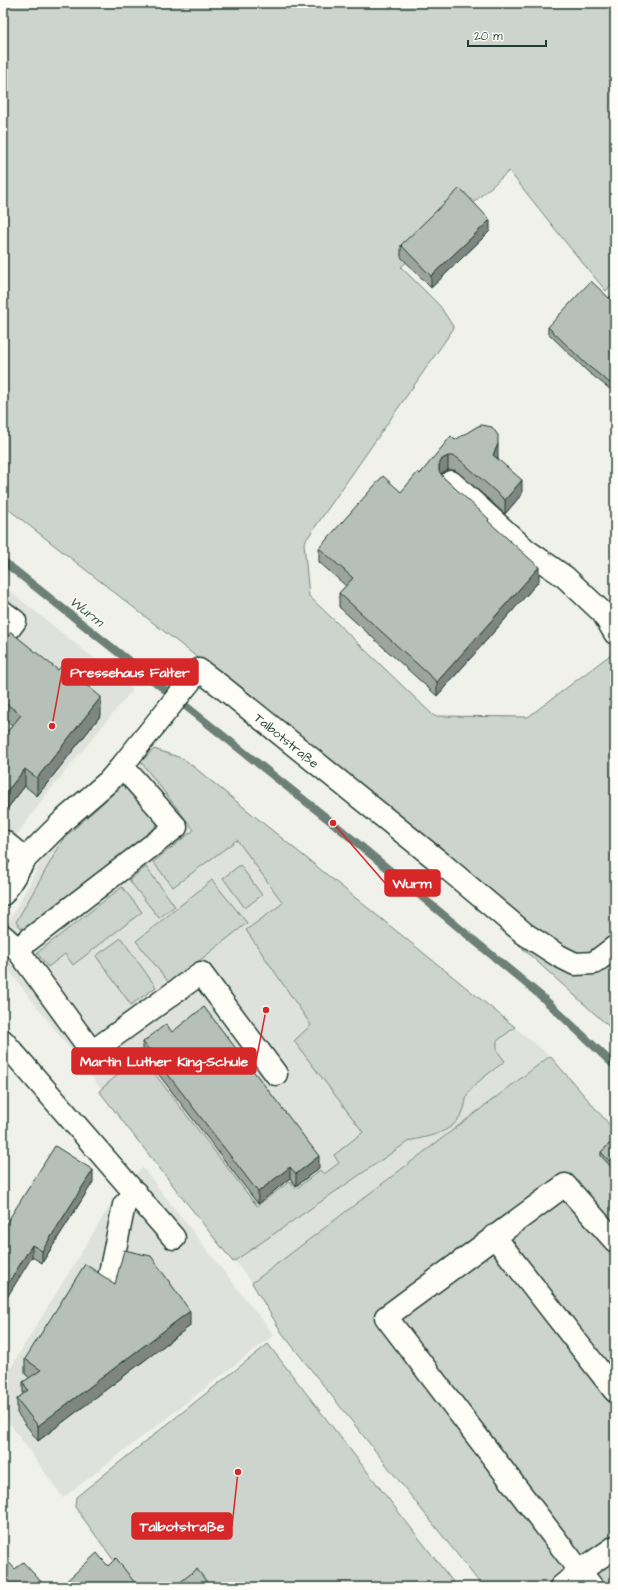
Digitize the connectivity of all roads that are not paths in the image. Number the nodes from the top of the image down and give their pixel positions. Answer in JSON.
{"nodes":[{"id":1,"x":451,"y":482,"type":"edge"},
{"id":2,"x":3,"y":612,"type":"edge"},
{"id":3,"x":615,"y":633,"type":"edge"},
{"id":4,"x":3,"y":637,"type":"edge"},
{"id":5,"x":116,"y":773,"type":"junction"},
{"id":6,"x":3,"y":841,"type":"edge"},
{"id":7,"x":25,"y":859,"type":"junction"},
{"id":8,"x":5,"y":886,"type":"edge"},
{"id":9,"x":10,"y":943,"type":"edge"},
{"id":10,"x":615,"y":947,"type":"edge"},
{"id":11,"x":3,"y":1041,"type":"edge"},
{"id":12,"x":276,"y":1074,"type":"dead end"},
{"id":13,"x":136,"y":1193,"type":"junction"},
{"id":14,"x":494,"y":1236,"type":"junction"},
{"id":15,"x":174,"y":1238,"type":"dead end"},
{"id":16,"x":615,"y":1241,"type":"edge"},
{"id":17,"x":110,"y":1273,"type":"dead end"},
{"id":18,"x":615,"y":1391,"type":"edge"},
{"id":19,"x":615,"y":1547,"type":"edge"},
{"id":20,"x":586,"y":1579,"type":"edge"},
{"id":21,"x":561,"y":1587,"type":"edge"}],
"edges":[{"from":1,"to":3,"type":"street"},
{"from":2,"to":4,"type":"street"},
{"from":5,"to":7,"type":"street","name":"Talbotstraße"},
{"from":5,"to":9,"type":"street"},
{"from":5,"to":10,"type":"street","name":"Talbotstraße"},
{"from":6,"to":7,"type":"street"},
{"from":7,"to":8,"type":"street","name":"Talbotstraße"},
{"from":9,"to":12,"type":"street"},
{"from":11,"to":13,"type":"street"},
{"from":13,"to":15,"type":"street"},
{"from":13,"to":17,"type":"street"},
{"from":14,"to":16,"type":"street"},
{"from":14,"to":18,"type":"street"},
{"from":14,"to":20,"type":"street"},
{"from":19,"to":20,"type":"street"},
{"from":20,"to":21,"type":"street"}]}
